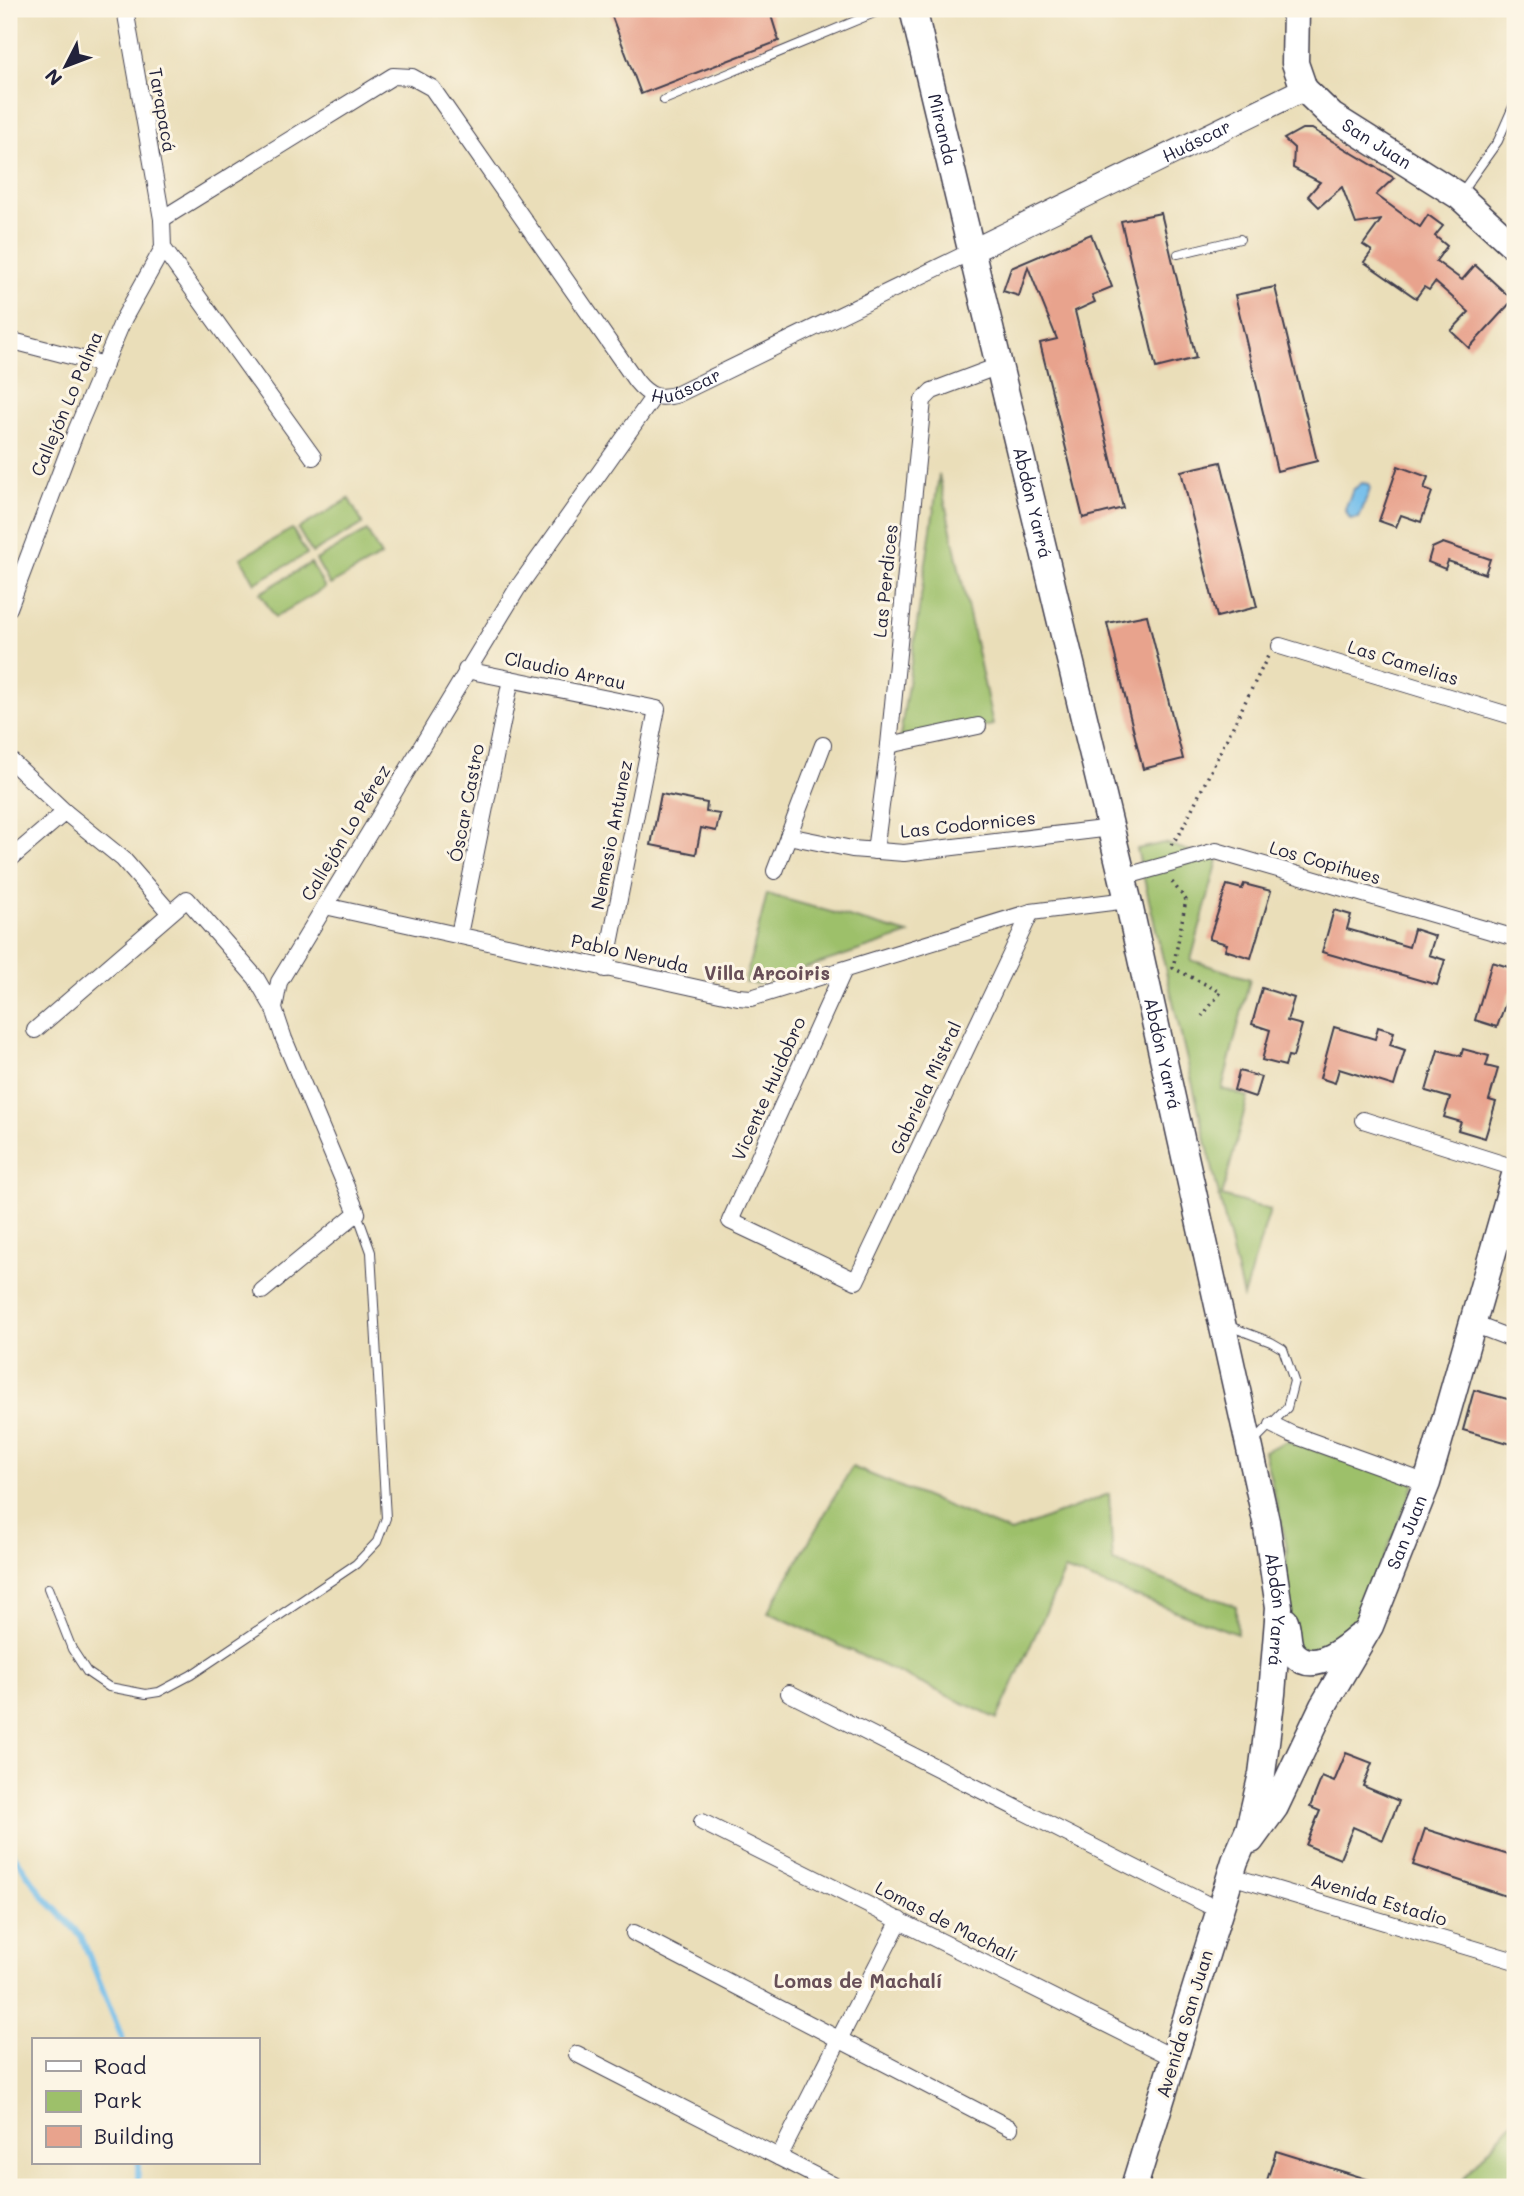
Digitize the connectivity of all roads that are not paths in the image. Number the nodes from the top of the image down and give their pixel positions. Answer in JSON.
{"nodes":[{"id":1,"x":125,"y":9,"type":"edge"},
{"id":2,"x":881,"y":9,"type":"edge"},
{"id":3,"x":913,"y":9,"type":"edge"},
{"id":4,"x":1296,"y":9,"type":"edge"},
{"id":5,"x":1304,"y":89,"type":"junction"},
{"id":6,"x":664,"y":100,"type":"dead end"},
{"id":7,"x":1515,"y":102,"type":"edge"},
{"id":8,"x":1459,"y":196,"type":"junction"},
{"id":9,"x":162,"y":219,"type":"junction"},
{"id":10,"x":1240,"y":239,"type":"dead end"},
{"id":11,"x":1515,"y":247,"type":"edge"},
{"id":12,"x":163,"y":248,"type":"junction"},
{"id":13,"x":972,"y":251,"type":"junction"},
{"id":14,"x":1178,"y":254,"type":"dead end"},
{"id":15,"x":9,"y":340,"type":"edge"},
{"id":16,"x":105,"y":365,"type":"junction"},
{"id":17,"x":1001,"y":365,"type":"junction"},
{"id":18,"x":654,"y":396,"type":"junction"},
{"id":19,"x":313,"y":457,"type":"dead end"},
{"id":20,"x":9,"y":608,"type":"edge"},
{"id":21,"x":1280,"y":646,"type":"dead end"},
{"id":22,"x":466,"y":670,"type":"junction"},
{"id":23,"x":511,"y":679,"type":"junction"},
{"id":24,"x":657,"y":709,"type":"joint"},
{"id":25,"x":1515,"y":717,"type":"edge"},
{"id":26,"x":978,"y":726,"type":"dead end"},
{"id":27,"x":823,"y":745,"type":"dead end"},
{"id":28,"x":889,"y":745,"type":"junction"},
{"id":29,"x":9,"y":759,"type":"edge"},
{"id":30,"x":65,"y":812,"type":"junction"},
{"id":31,"x":1111,"y":828,"type":"junction"},
{"id":32,"x":788,"y":836,"type":"junction"},
{"id":33,"x":875,"y":851,"type":"junction"},
{"id":34,"x":9,"y":860,"type":"edge"},
{"id":35,"x":775,"y":872,"type":"dead end"},
{"id":36,"x":1125,"y":888,"type":"junction"},
{"id":37,"x":325,"y":906,"type":"junction"},
{"id":38,"x":1031,"y":912,"type":"junction"},
{"id":39,"x":170,"y":914,"type":"junction"},
{"id":40,"x":459,"y":935,"type":"junction"},
{"id":41,"x":1515,"y":938,"type":"edge"},
{"id":42,"x":605,"y":968,"type":"junction"},
{"id":43,"x":843,"y":972,"type":"junction"},
{"id":44,"x":274,"y":1009,"type":"junction"},
{"id":45,"x":35,"y":1030,"type":"dead end"},
{"id":46,"x":1363,"y":1120,"type":"dead end"},
{"id":47,"x":1515,"y":1168,"type":"edge"},
{"id":48,"x":1515,"y":1175,"type":"edge"},
{"id":49,"x":357,"y":1213,"type":"junction"},
{"id":50,"x":730,"y":1222,"type":"joint"},
{"id":51,"x":262,"y":1291,"type":"dead end"},
{"id":52,"x":1220,"y":1322,"type":"junction"},
{"id":53,"x":1473,"y":1324,"type":"junction"},
{"id":54,"x":1515,"y":1340,"type":"edge"},
{"id":55,"x":1273,"y":1425,"type":"junction"},
{"id":56,"x":1248,"y":1446,"type":"junction"},
{"id":57,"x":1427,"y":1483,"type":"junction"},
{"id":58,"x":48,"y":1588,"type":"dead end"},
{"id":59,"x":1279,"y":1607,"type":"junction"},
{"id":60,"x":1370,"y":1626,"type":"junction"},
{"id":61,"x":789,"y":1693,"type":"dead end"},
{"id":62,"x":702,"y":1822,"type":"dead end"},
{"id":63,"x":1233,"y":1869,"type":"junction"},
{"id":64,"x":1220,"y":1911,"type":"junction"},
{"id":65,"x":900,"y":1920,"type":"junction"},
{"id":66,"x":634,"y":1933,"type":"dead end"},
{"id":67,"x":1515,"y":1961,"type":"edge"},
{"id":68,"x":839,"y":2039,"type":"junction"},
{"id":69,"x":577,"y":2054,"type":"dead end"},
{"id":70,"x":1174,"y":2057,"type":"junction"},
{"id":71,"x":1010,"y":2128,"type":"dead end"},
{"id":72,"x":779,"y":2157,"type":"junction"},
{"id":73,"x":837,"y":2187,"type":"edge"},
{"id":74,"x":1134,"y":2187,"type":"edge"}],
"edges":[{"from":1,"to":9,"type":"street","name":"Tarapacá"},
{"from":2,"to":6,"type":"lane"},
{"from":3,"to":13,"type":"main road","name":"Miranda"},
{"from":4,"to":5,"type":"main road"},
{"from":5,"to":8,"type":"main road","name":"San Juan"},
{"from":5,"to":13,"type":"street","name":"Huáscar"},
{"from":7,"to":8,"type":"lane"},
{"from":8,"to":11,"type":"main road","name":"San Juan"},
{"from":9,"to":12,"type":"street"},
{"from":9,"to":18,"type":"street","name":"Huáscar"},
{"from":10,"to":14,"type":"lane"},
{"from":12,"to":16,"type":"street","name":"Callejón Lo Palma"},
{"from":12,"to":19,"type":"street"},
{"from":13,"to":17,"type":"main road","name":"Abdón Yarrá"},
{"from":13,"to":18,"type":"street","name":"Huáscar"},
{"from":15,"to":16,"type":"street"},
{"from":16,"to":20,"type":"street","name":"Callejón Lo Palma"},
{"from":17,"to":28,"type":"street","name":"Las Perdices"},
{"from":17,"to":31,"type":"main road","name":"Abdón Yarrá"},
{"from":18,"to":22,"type":"street","name":"Callejón Lo Pérez"},
{"from":21,"to":25,"type":"street","name":"Las Camelias"},
{"from":22,"to":23,"type":"street","name":"Claudio Arrau"},
{"from":22,"to":37,"type":"street","name":"Callejón Lo Pérez"},
{"from":23,"to":24,"type":"street","name":"Claudio Arrau"},
{"from":23,"to":40,"type":"street","name":"Óscar Castro"},
{"from":24,"to":42,"type":"street","name":"Nemesio Antunez"},
{"from":26,"to":28,"type":"street"},
{"from":27,"to":32,"type":"street"},
{"from":28,"to":33,"type":"street","name":"Las Perdices"},
{"from":29,"to":30,"type":"street"},
{"from":30,"to":34,"type":"street"},
{"from":30,"to":39,"type":"street"},
{"from":31,"to":33,"type":"street","name":"Las Codornices"},
{"from":31,"to":36,"type":"main road","name":"Abdón Yarrá"},
{"from":32,"to":33,"type":"street","name":"Las Codornices"},
{"from":32,"to":35,"type":"street"},
{"from":36,"to":38,"type":"street","name":"Pablo Neruda"},
{"from":36,"to":41,"type":"street","name":"Los Copihues"},
{"from":36,"to":52,"type":"main road","name":"Abdón Yarrá"},
{"from":37,"to":40,"type":"street","name":"Pablo Neruda"},
{"from":37,"to":44,"type":"street","name":"Callejón Lo Pérez"},
{"from":38,"to":43,"type":"street","name":"Pablo Neruda"},
{"from":38,"to":50,"type":"street","name":"Gabriela Mistral"},
{"from":39,"to":44,"type":"street"},
{"from":39,"to":45,"type":"street"},
{"from":40,"to":42,"type":"street","name":"Pablo Neruda"},
{"from":42,"to":43,"type":"street","name":"Pablo Neruda"},
{"from":43,"to":50,"type":"street","name":"Vicente Huidobro"},
{"from":44,"to":49,"type":"street"},
{"from":46,"to":47,"type":"street"},
{"from":48,"to":53,"type":"main road","name":"San Juan"},
{"from":49,"to":51,"type":"street"},
{"from":49,"to":58,"type":"lane"},
{"from":52,"to":55,"type":"lane"},
{"from":52,"to":56,"type":"main road","name":"Abdón Yarrá"},
{"from":53,"to":54,"type":"street"},
{"from":53,"to":57,"type":"main road","name":"San Juan"},
{"from":55,"to":56,"type":"lane"},
{"from":55,"to":57,"type":"street"},
{"from":56,"to":59,"type":"main road","name":"Abdón Yarrá"},
{"from":57,"to":60,"type":"main road","name":"San Juan"},
{"from":59,"to":60,"type":"main road"},
{"from":59,"to":63,"type":"main road","name":"Abdón Yarrá"},
{"from":60,"to":63,"type":"main road","name":"San Juan"},
{"from":61,"to":64,"type":"street"},
{"from":62,"to":65,"type":"street","name":"Lomas de Machalí"},
{"from":63,"to":64,"type":"main road","name":"Avenida San Juan"},
{"from":63,"to":67,"type":"street","name":"Avenida Estadio"},
{"from":64,"to":70,"type":"main road","name":"Avenida San Juan"},
{"from":65,"to":68,"type":"street"},
{"from":65,"to":70,"type":"street","name":"Lomas de Machalí"},
{"from":66,"to":68,"type":"street"},
{"from":68,"to":71,"type":"street"},
{"from":68,"to":72,"type":"street"},
{"from":69,"to":72,"type":"street"},
{"from":70,"to":74,"type":"main road","name":"Avenida San Juan"},
{"from":72,"to":73,"type":"street"}]}
